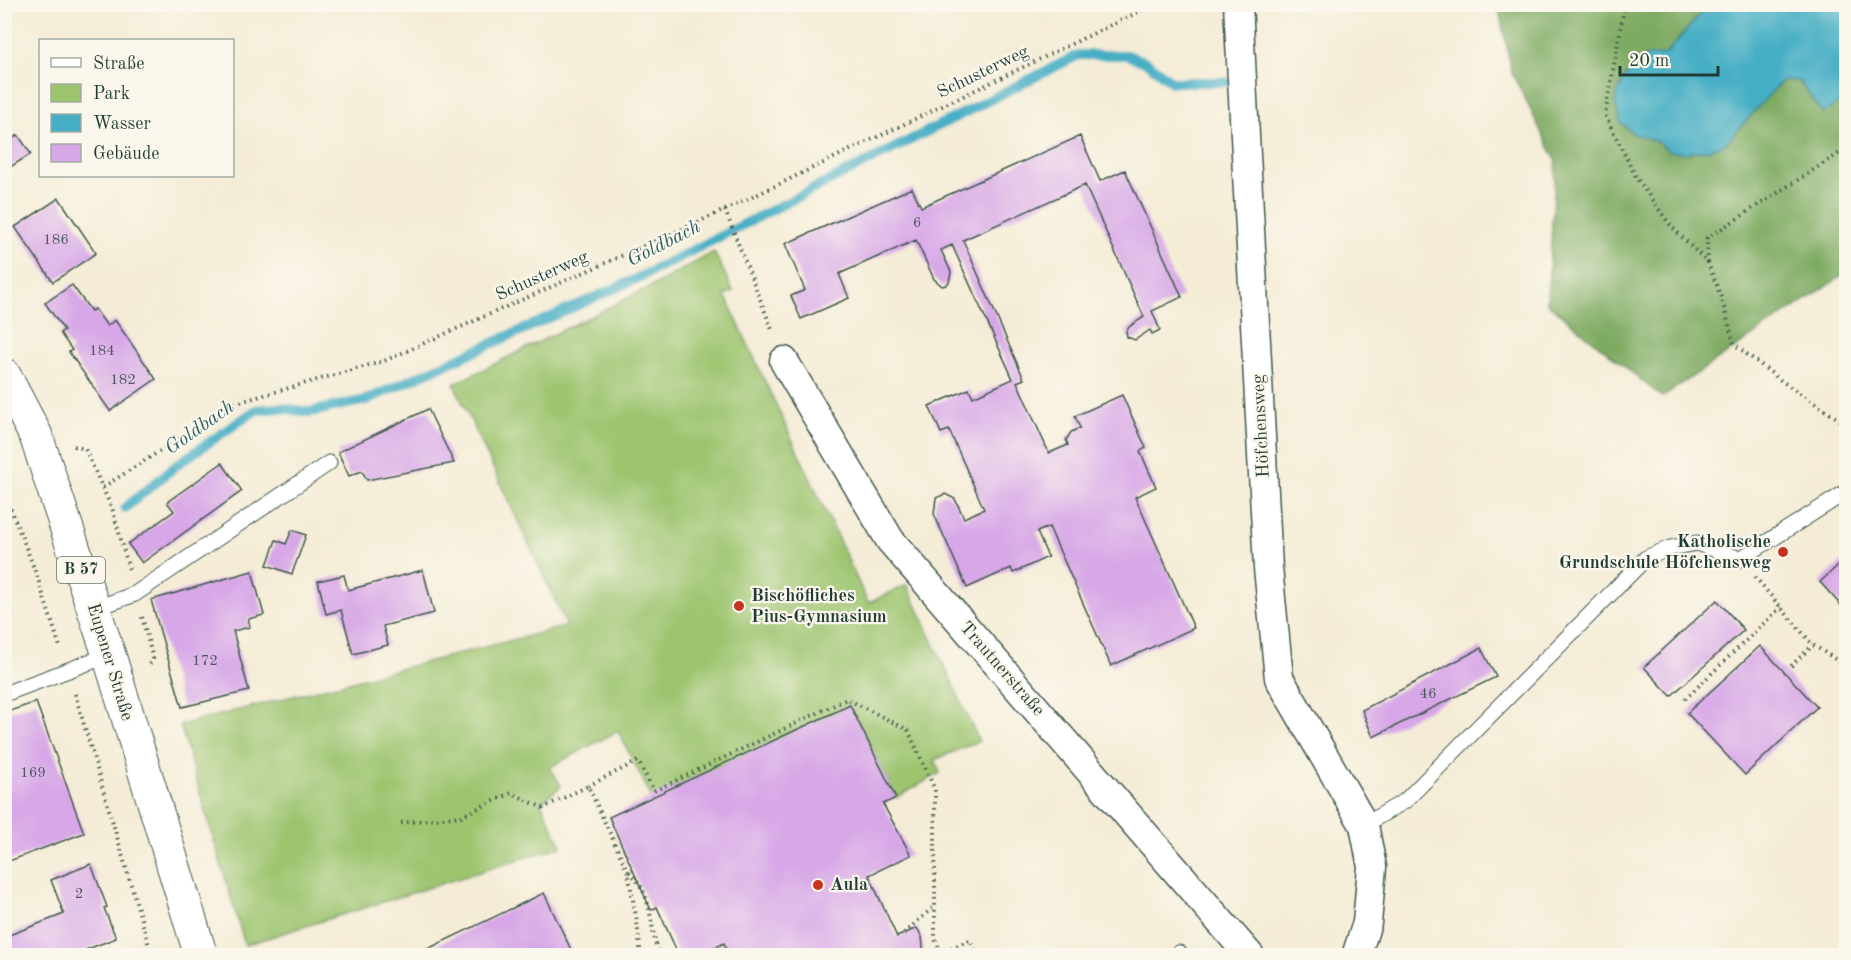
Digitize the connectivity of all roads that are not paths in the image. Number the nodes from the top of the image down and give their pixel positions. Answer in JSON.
{"nodes":[{"id":1,"x":1238,"y":4,"type":"edge"},
{"id":2,"x":784,"y":361,"type":"road end"},
{"id":3,"x":4,"y":375,"type":"edge"},
{"id":4,"x":329,"y":464,"type":"dead end"},
{"id":5,"x":1846,"y":492,"type":"edge"},
{"id":6,"x":94,"y":609,"type":"junction"},
{"id":7,"x":108,"y":655,"type":"junction"},
{"id":8,"x":4,"y":694,"type":"edge"},
{"id":9,"x":1364,"y":825,"type":"junction"},
{"id":10,"x":201,"y":956,"type":"edge"},
{"id":11,"x":1250,"y":956,"type":"edge"},
{"id":12,"x":1356,"y":956,"type":"edge"}],
"edges":[{"from":1,"to":9,"type":"street","name":"Höfchensweg"},
{"from":2,"to":11,"type":"street","name":"Trautnerstraße"},
{"from":3,"to":6,"type":"main road","name":"Eupener Straße","number":"B 57"},
{"from":4,"to":6,"type":"lane"},
{"from":5,"to":9,"type":"lane"},
{"from":6,"to":7,"type":"main road","name":"Eupener Straße","number":"B 57"},
{"from":7,"to":8,"type":"lane"},
{"from":7,"to":10,"type":"main road","name":"Eupener Straße","number":"B 57"},
{"from":9,"to":12,"type":"street","name":"Höfchensweg"}]}
